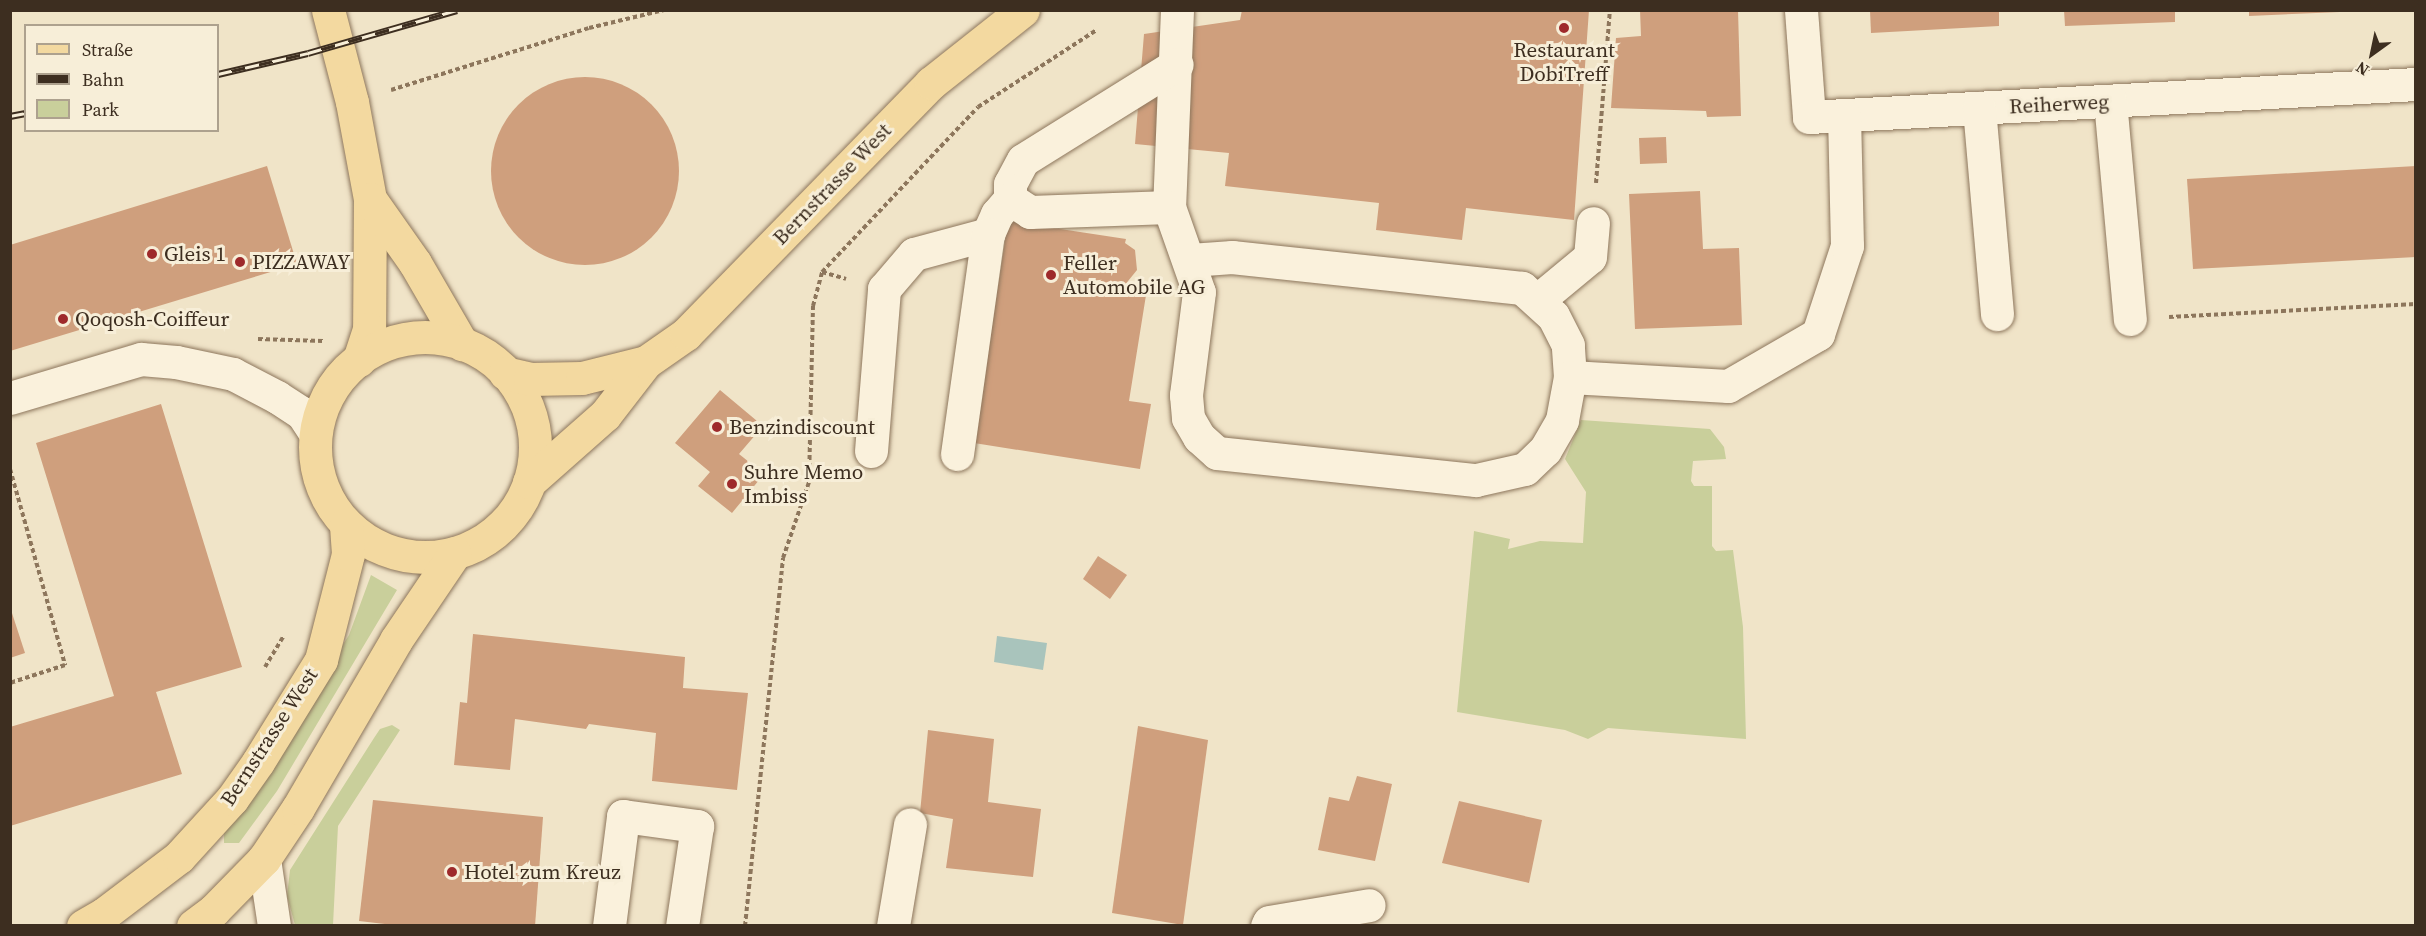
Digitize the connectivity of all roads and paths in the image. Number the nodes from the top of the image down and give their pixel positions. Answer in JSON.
{"nodes":[{"id":1,"x":328,"y":10,"type":"edge"},
{"id":2,"x":664,"y":10,"type":"edge"},
{"id":3,"x":1023,"y":10,"type":"edge"},
{"id":4,"x":1177,"y":10,"type":"edge"},
{"id":5,"x":1610,"y":10,"type":"edge"},
{"id":6,"x":1801,"y":10,"type":"edge"},
{"id":7,"x":1177,"y":64,"type":"junction"},
{"id":8,"x":2415,"y":84,"type":"edge"},
{"id":9,"x":385,"y":92,"type":"dead end"},
{"id":10,"x":2110,"y":101,"type":"junction"},
{"id":11,"x":1979,"y":108,"type":"junction"},
{"id":12,"x":1844,"y":115,"type":"junction"},
{"id":13,"x":370,"y":199,"type":"junction"},
{"id":14,"x":1010,"y":199,"type":"junction"},
{"id":15,"x":1169,"y":207,"type":"junction"},
{"id":16,"x":1593,"y":223,"type":"joint"},
{"id":17,"x":988,"y":234,"type":"junction"},
{"id":18,"x":1190,"y":260,"type":"junction"},
{"id":19,"x":1538,"y":300,"type":"junction"},
{"id":20,"x":2415,"y":304,"type":"edge"},
{"id":21,"x":1997,"y":314,"type":"dead end"},
{"id":22,"x":2130,"y":319,"type":"joint"},
{"id":23,"x":462,"y":344,"type":"junction"},
{"id":24,"x":359,"y":360,"type":"junction"},
{"id":25,"x":646,"y":362,"type":"junction"},
{"id":26,"x":505,"y":373,"type":"junction"},
{"id":27,"x":1570,"y":377,"type":"junction"},
{"id":28,"x":10,"y":398,"type":"edge"},
{"id":29,"x":315,"y":433,"type":"junction"},
{"id":30,"x":871,"y":451,"type":"dead end"},
{"id":31,"x":957,"y":454,"type":"dead end"},
{"id":32,"x":10,"y":469,"type":"edge"},
{"id":33,"x":529,"y":482,"type":"junction"},
{"id":34,"x":346,"y":524,"type":"junction"},
{"id":35,"x":455,"y":553,"type":"junction"},
{"id":36,"x":10,"y":682,"type":"edge"},
{"id":37,"x":910,"y":824,"type":"dead end"},
{"id":38,"x":264,"y":859,"type":"junction"},
{"id":39,"x":1369,"y":905,"type":"dead end"},
{"id":40,"x":83,"y":926,"type":"edge"},
{"id":41,"x":193,"y":926,"type":"edge"},
{"id":42,"x":274,"y":926,"type":"edge"},
{"id":43,"x":609,"y":926,"type":"edge"},
{"id":44,"x":682,"y":926,"type":"edge"},
{"id":45,"x":893,"y":926,"type":"edge"},
{"id":46,"x":1267,"y":926,"type":"edge"}],
"edges":[{"from":1,"to":13,"type":"main road"},
{"from":2,"to":9,"type":"path"},
{"from":3,"to":25,"type":"main road","name":"Bernstrasse West"},
{"from":4,"to":7,"type":"street"},
{"from":5,"to":16,"type":"path"},
{"from":6,"to":12,"type":"street","name":"Reiherweg"},
{"from":7,"to":14,"type":"street"},
{"from":7,"to":15,"type":"street"},
{"from":8,"to":10,"type":"street","name":"Reiherweg"},
{"from":10,"to":11,"type":"street","name":"Reiherweg"},
{"from":10,"to":22,"type":"street"},
{"from":11,"to":12,"type":"street","name":"Reiherweg"},
{"from":11,"to":21,"type":"street"},
{"from":12,"to":27,"type":"street"},
{"from":13,"to":23,"type":"main road"},
{"from":13,"to":24,"type":"main road"},
{"from":14,"to":15,"type":"street"},
{"from":14,"to":17,"type":"street"},
{"from":15,"to":18,"type":"street"},
{"from":16,"to":19,"type":"street"},
{"from":17,"to":30,"type":"street"},
{"from":17,"to":31,"type":"street"},
{"from":18,"to":19,"type":"street"},
{"from":18,"to":27,"type":"street"},
{"from":19,"to":27,"type":"street"},
{"from":20,"to":22,"type":"path"},
{"from":23,"to":24,"type":"main road"},
{"from":23,"to":26,"type":"main road"},
{"from":24,"to":29,"type":"main road"},
{"from":25,"to":26,"type":"main road","name":"Bernstrasse West"},
{"from":25,"to":33,"type":"main road","name":"Bernstrasse West"},
{"from":26,"to":33,"type":"main road"},
{"from":28,"to":29,"type":"street"},
{"from":29,"to":34,"type":"main road"},
{"from":32,"to":36,"type":"path"},
{"from":33,"to":35,"type":"main road"},
{"from":34,"to":35,"type":"main road"},
{"from":34,"to":40,"type":"main road","name":"Bernstrasse West"},
{"from":35,"to":38,"type":"main road"},
{"from":37,"to":45,"type":"street"},
{"from":38,"to":41,"type":"main road"},
{"from":38,"to":42,"type":"street"},
{"from":39,"to":46,"type":"street"},
{"from":43,"to":44,"type":"street"}]}
